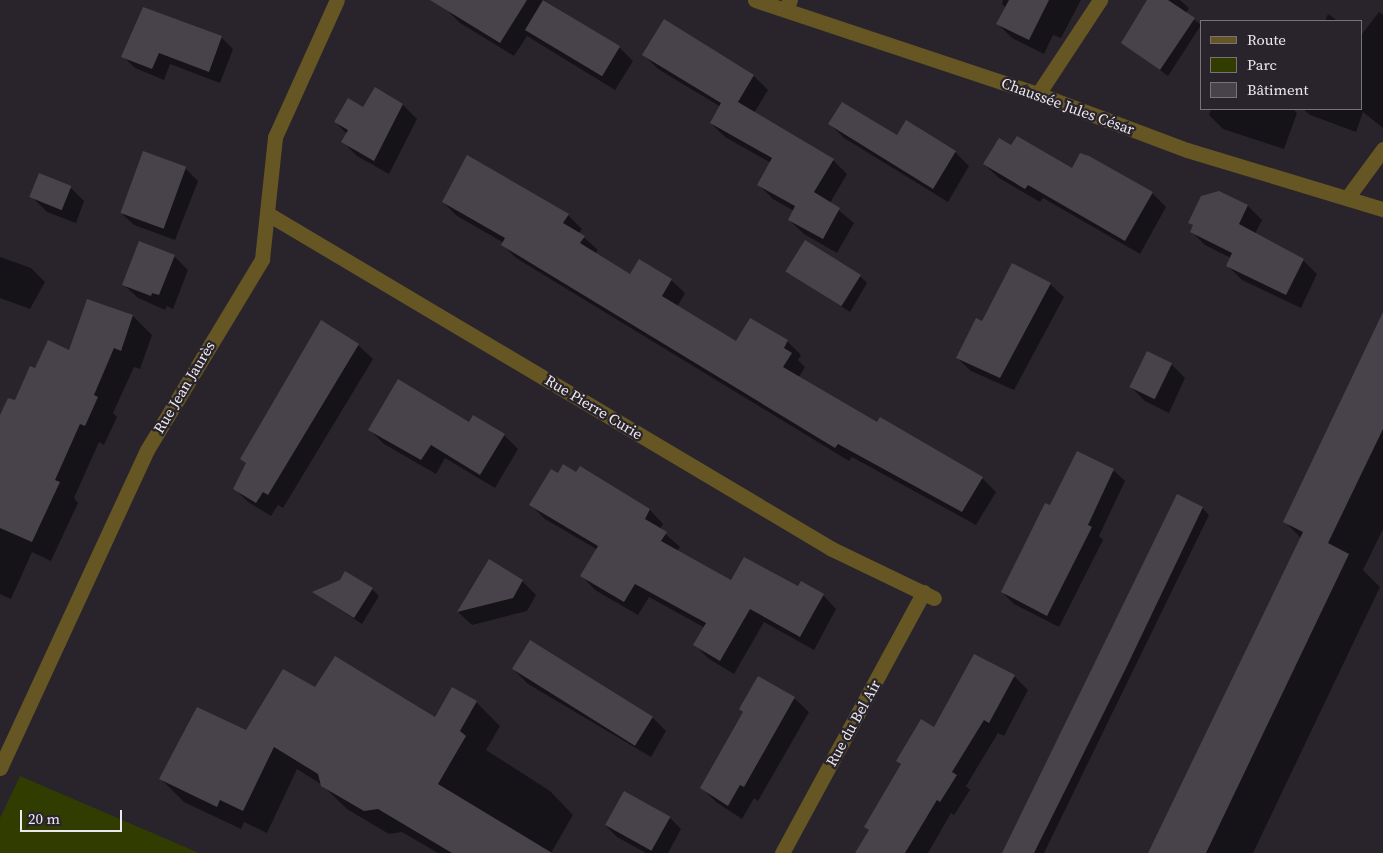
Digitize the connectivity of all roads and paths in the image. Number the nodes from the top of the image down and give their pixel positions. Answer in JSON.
{"nodes":[{"id":1,"x":337,"y":0,"type":"edge"},
{"id":2,"x":755,"y":0,"type":"edge"},
{"id":3,"x":1100,"y":0,"type":"edge"},
{"id":4,"x":787,"y":5,"type":"edge"},
{"id":5,"x":1038,"y":94,"type":"junction"},
{"id":6,"x":1383,"y":149,"type":"edge"},
{"id":7,"x":1347,"y":198,"type":"junction"},
{"id":8,"x":1383,"y":209,"type":"edge"},
{"id":9,"x":268,"y":214,"type":"junction"},
{"id":10,"x":929,"y":595,"type":"joint"},
{"id":11,"x":0,"y":768,"type":"edge"},
{"id":12,"x":782,"y":853,"type":"edge"}],
"edges":[{"from":1,"to":9,"type":"street","name":"Rue Jean Jaurès"},
{"from":2,"to":4,"type":"street","name":"Chaussée Jules César"},
{"from":3,"to":5,"type":"street"},
{"from":4,"to":5,"type":"street","name":"Chaussée Jules César"},
{"from":5,"to":7,"type":"street","name":"Chaussée Jules César"},
{"from":6,"to":7,"type":"street"},
{"from":7,"to":8,"type":"street","name":"Chaussée Jules César"},
{"from":9,"to":10,"type":"street","name":"Rue Pierre Curie"},
{"from":9,"to":11,"type":"street","name":"Rue Jean Jaurès"},
{"from":10,"to":12,"type":"street","name":"Rue du Bel Air"}]}
